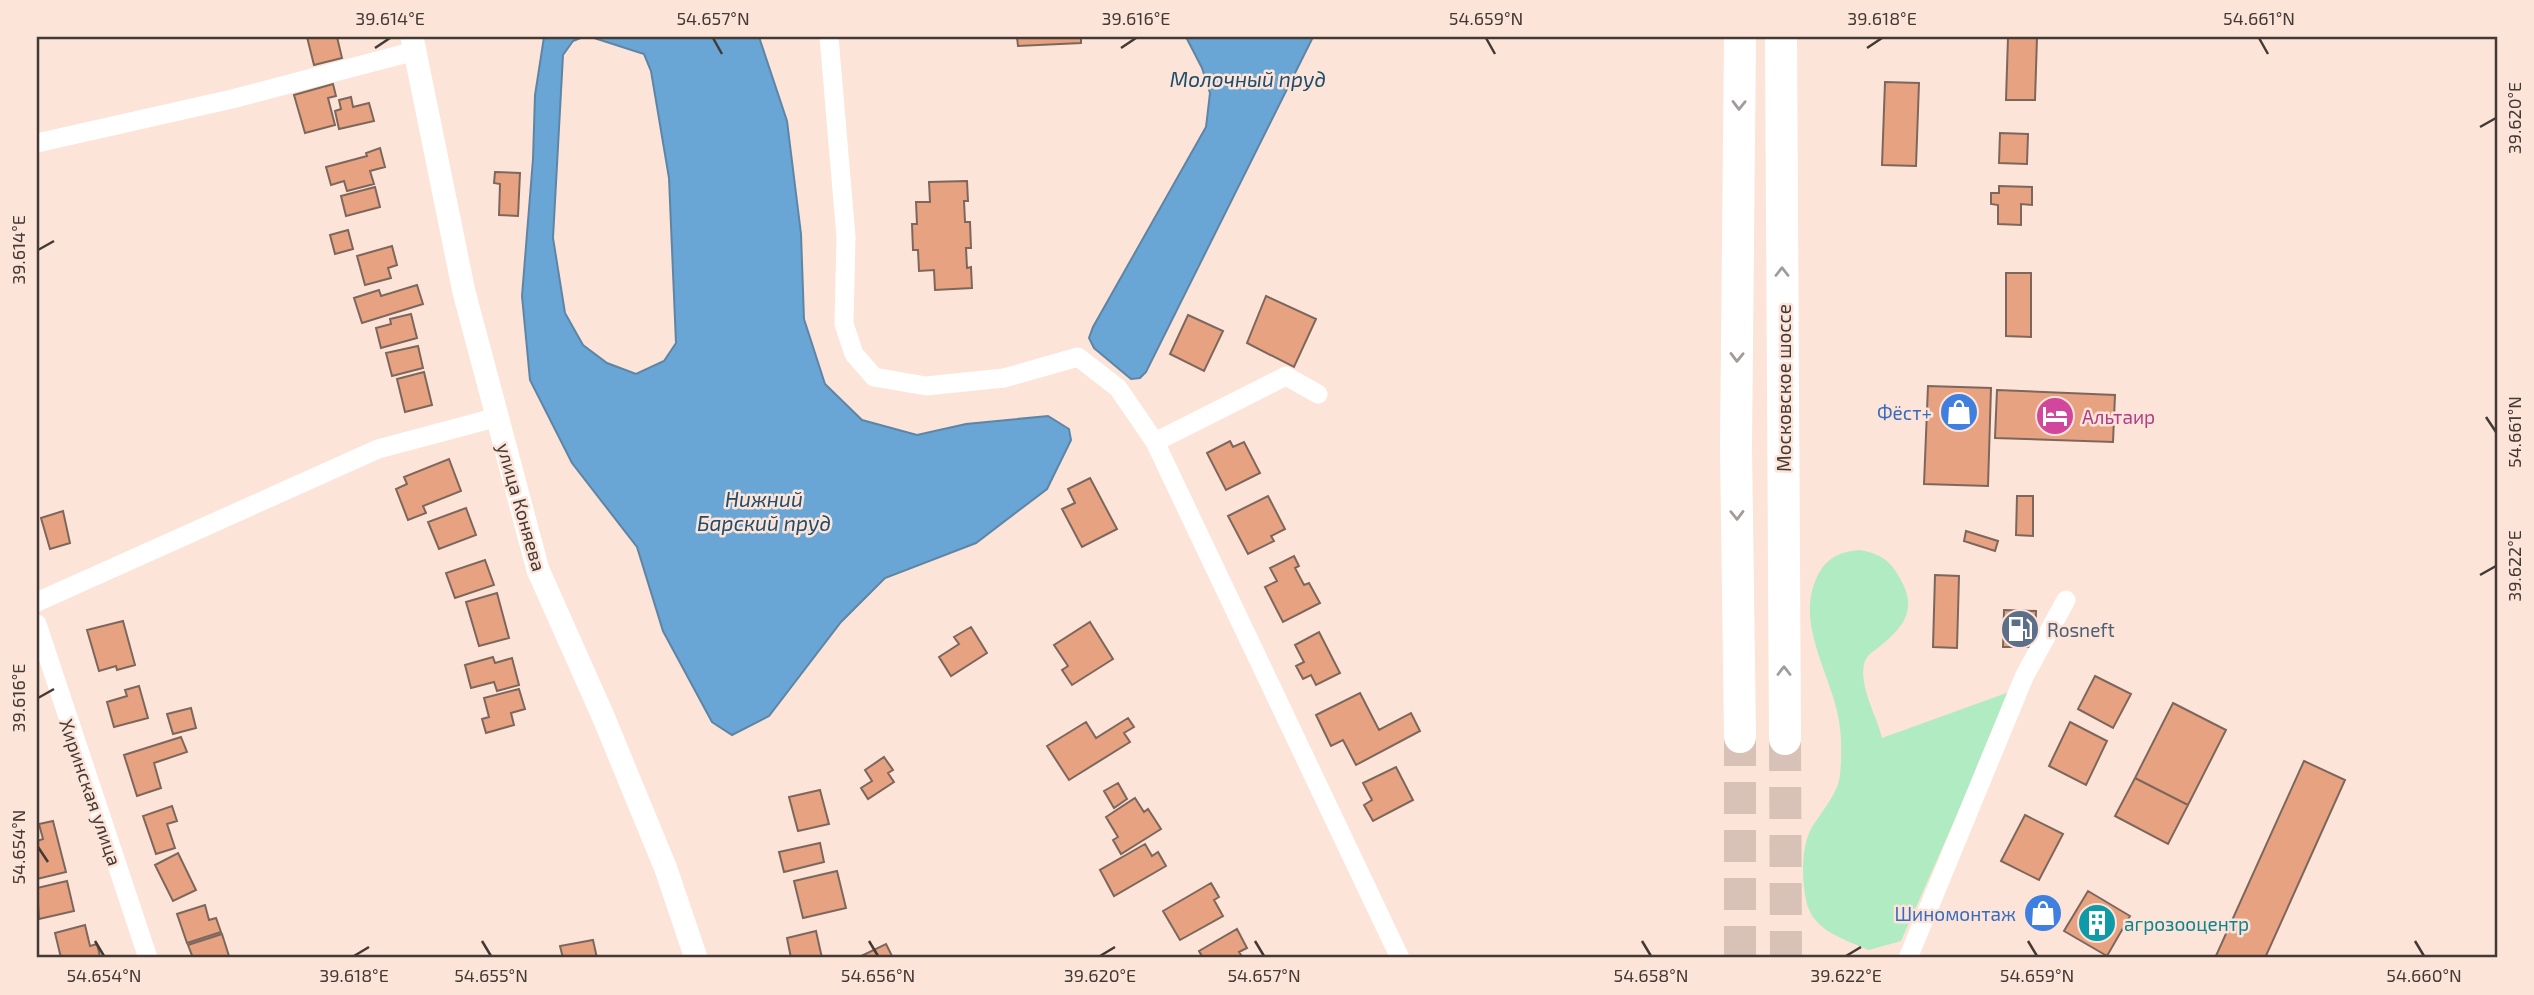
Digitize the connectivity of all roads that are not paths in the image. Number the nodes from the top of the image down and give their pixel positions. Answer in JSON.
{"nodes":[{"id":1,"x":829,"y":37,"type":"edge"},
{"id":2,"x":1740,"y":37,"type":"edge"},
{"id":3,"x":1780,"y":37,"type":"edge"},
{"id":4,"x":414,"y":44,"type":"edge"},
{"id":5,"x":37,"y":143,"type":"edge"},
{"id":6,"x":1318,"y":394,"type":"dead end"},
{"id":7,"x":498,"y":417,"type":"junction"},
{"id":8,"x":1155,"y":442,"type":"junction"},
{"id":9,"x":2066,"y":600,"type":"dead end"},
{"id":10,"x":37,"y":602,"type":"edge"},
{"id":11,"x":38,"y":634,"type":"edge"},
{"id":12,"x":1741,"y":737,"type":"tunnel mouth"},
{"id":13,"x":1785,"y":739,"type":"tunnel mouth"},
{"id":14,"x":148,"y":958,"type":"edge"},
{"id":15,"x":696,"y":958,"type":"edge"},
{"id":16,"x":1400,"y":958,"type":"edge"},
{"id":17,"x":1908,"y":958,"type":"edge"}],
"edges":[{"from":1,"to":8,"type":"street"},
{"from":2,"to":12,"type":"highway","one_way":true},
{"from":13,"to":3,"type":"highway","name":"Московское шоссе","one_way":true},
{"from":4,"to":5,"type":"street"},
{"from":4,"to":7,"type":"street","name":"улица Коняева"},
{"from":6,"to":8,"type":"street"},
{"from":7,"to":10,"type":"street"},
{"from":7,"to":15,"type":"street","name":"улица Коняева"},
{"from":8,"to":16,"type":"street"},
{"from":9,"to":17,"type":"street"},
{"from":11,"to":14,"type":"street","name":"Хиринская улица"}]}
